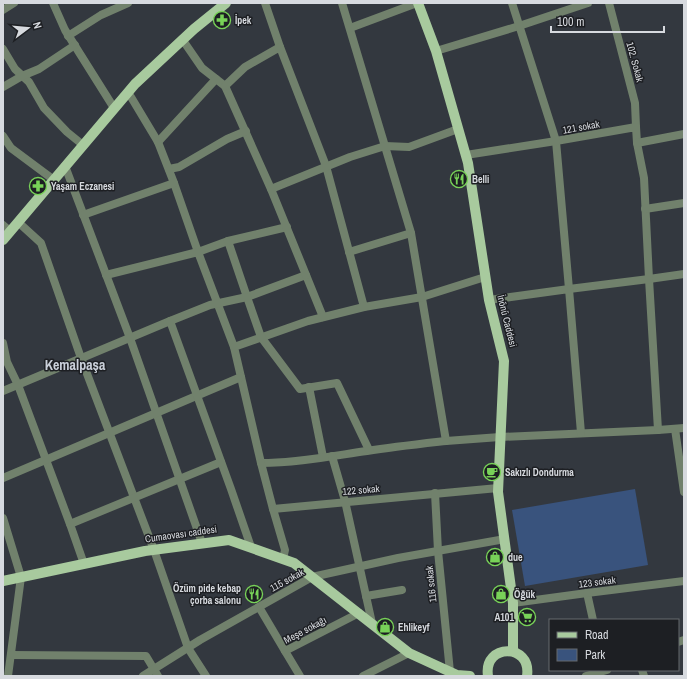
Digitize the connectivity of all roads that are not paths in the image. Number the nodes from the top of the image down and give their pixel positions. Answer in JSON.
{"nodes":[{"id":1,"x":14,"y":3,"type":"edge"},
{"id":2,"x":53,"y":3,"type":"edge"},
{"id":3,"x":128,"y":3,"type":"edge"},
{"id":4,"x":265,"y":3,"type":"edge"},
{"id":5,"x":342,"y":3,"type":"edge"},
{"id":6,"x":418,"y":3,"type":"edge"},
{"id":7,"x":512,"y":3,"type":"edge"},
{"id":8,"x":588,"y":3,"type":"edge"},
{"id":9,"x":609,"y":3,"type":"edge"},
{"id":10,"x":220,"y":5,"type":"edge"},
{"id":11,"x":3,"y":10,"type":"edge"},
{"id":12,"x":519,"y":26,"type":"junction"},
{"id":13,"x":350,"y":28,"type":"junction"},
{"id":14,"x":68,"y":36,"type":"junction"},
{"id":15,"x":182,"y":40,"type":"junction"},
{"id":16,"x":75,"y":45,"type":"junction"},
{"id":17,"x":280,"y":47,"type":"junction"},
{"id":18,"x":3,"y":49,"type":"edge"},
{"id":19,"x":436,"y":51,"type":"junction"},
{"id":20,"x":22,"y":76,"type":"junction"},
{"id":21,"x":216,"y":79,"type":"junction"},
{"id":22,"x":225,"y":86,"type":"junction"},
{"id":23,"x":3,"y":88,"type":"edge"},
{"id":24,"x":128,"y":92,"type":"junction"},
{"id":25,"x":114,"y":108,"type":"junction"},
{"id":26,"x":636,"y":127,"type":"junction"},
{"id":27,"x":458,"y":129,"type":"junction"},
{"id":28,"x":246,"y":131,"type":"junction"},
{"id":29,"x":684,"y":134,"type":"edge"},
{"id":30,"x":3,"y":136,"type":"edge"},
{"id":31,"x":556,"y":141,"type":"junction"},
{"id":32,"x":158,"y":142,"type":"junction"},
{"id":33,"x":637,"y":144,"type":"junction"},
{"id":34,"x":83,"y":145,"type":"junction"},
{"id":35,"x":385,"y":146,"type":"junction"},
{"id":36,"x":466,"y":155,"type":"junction"},
{"id":37,"x":65,"y":166,"type":"junction"},
{"id":38,"x":326,"y":166,"type":"junction"},
{"id":39,"x":169,"y":169,"type":"junction"},
{"id":40,"x":54,"y":180,"type":"junction"},
{"id":41,"x":174,"y":183,"type":"junction"},
{"id":42,"x":272,"y":189,"type":"junction"},
{"id":43,"x":684,"y":203,"type":"edge"},
{"id":44,"x":645,"y":209,"type":"junction"},
{"id":45,"x":83,"y":215,"type":"junction"},
{"id":46,"x":18,"y":222,"type":"junction"},
{"id":47,"x":287,"y":227,"type":"junction"},
{"id":48,"x":7,"y":228,"type":"edge"},
{"id":49,"x":411,"y":233,"type":"junction"},
{"id":50,"x":3,"y":240,"type":"edge"},
{"id":51,"x":228,"y":241,"type":"junction"},
{"id":52,"x":198,"y":252,"type":"junction"},
{"id":53,"x":349,"y":252,"type":"junction"},
{"id":54,"x":684,"y":274,"type":"edge"},
{"id":55,"x":106,"y":275,"type":"junction"},
{"id":56,"x":306,"y":275,"type":"junction"},
{"id":57,"x":485,"y":277,"type":"junction"},
{"id":58,"x":649,"y":279,"type":"junction"},
{"id":59,"x":569,"y":289,"type":"junction"},
{"id":60,"x":247,"y":297,"type":"junction"},
{"id":61,"x":422,"y":297,"type":"junction"},
{"id":62,"x":489,"y":300,"type":"junction"},
{"id":63,"x":218,"y":303,"type":"junction"},
{"id":64,"x":364,"y":307,"type":"junction"},
{"id":65,"x":323,"y":317,"type":"junction"},
{"id":66,"x":170,"y":321,"type":"junction"},
{"id":67,"x":262,"y":337,"type":"junction"},
{"id":68,"x":130,"y":338,"type":"junction"},
{"id":69,"x":3,"y":343,"type":"edge"},
{"id":70,"x":234,"y":347,"type":"junction"},
{"id":71,"x":82,"y":358,"type":"junction"},
{"id":72,"x":240,"y":377,"type":"junction"},
{"id":73,"x":18,"y":385,"type":"junction"},
{"id":74,"x":309,"y":387,"type":"junction"},
{"id":75,"x":3,"y":391,"type":"edge"},
{"id":76,"x":197,"y":396,"type":"junction"},
{"id":77,"x":157,"y":413,"type":"junction"},
{"id":78,"x":675,"y":428,"type":"junction"},
{"id":79,"x":684,"y":428,"type":"edge"},
{"id":80,"x":658,"y":430,"type":"junction"},
{"id":81,"x":110,"y":433,"type":"junction"},
{"id":82,"x":580,"y":433,"type":"junction"},
{"id":83,"x":500,"y":437,"type":"junction"},
{"id":84,"x":446,"y":441,"type":"junction"},
{"id":85,"x":369,"y":450,"type":"junction"},
{"id":86,"x":332,"y":456,"type":"junction"},
{"id":87,"x":323,"y":457,"type":"junction"},
{"id":88,"x":46,"y":460,"type":"junction"},
{"id":89,"x":221,"y":462,"type":"junction"},
{"id":90,"x":261,"y":463,"type":"junction"},
{"id":91,"x":3,"y":478,"type":"edge"},
{"id":92,"x":180,"y":479,"type":"junction"},
{"id":93,"x":498,"y":488,"type":"junction"},
{"id":94,"x":684,"y":492,"type":"edge"},
{"id":95,"x":435,"y":493,"type":"junction"},
{"id":96,"x":135,"y":498,"type":"junction"},
{"id":97,"x":345,"y":501,"type":"junction"},
{"id":98,"x":273,"y":509,"type":"junction"},
{"id":99,"x":3,"y":518,"type":"edge"},
{"id":100,"x":70,"y":524,"type":"junction"},
{"id":101,"x":505,"y":539,"type":"junction"},
{"id":102,"x":202,"y":543,"type":"junction"},
{"id":103,"x":251,"y":547,"type":"junction"},
{"id":104,"x":154,"y":550,"type":"junction"},
{"id":105,"x":438,"y":551,"type":"junction"},
{"id":106,"x":283,"y":559,"type":"junction"},
{"id":107,"x":84,"y":564,"type":"junction"},
{"id":108,"x":360,"y":566,"type":"junction"},
{"id":109,"x":21,"y":577,"type":"junction"},
{"id":110,"x":312,"y":577,"type":"junction"},
{"id":111,"x":3,"y":581,"type":"edge"},
{"id":112,"x":684,"y":581,"type":"edge"},
{"id":113,"x":402,"y":590,"type":"dead end"},
{"id":114,"x":587,"y":593,"type":"junction"},
{"id":115,"x":366,"y":596,"type":"junction"},
{"id":116,"x":513,"y":603,"type":"junction"},
{"id":117,"x":259,"y":607,"type":"junction"},
{"id":118,"x":359,"y":613,"type":"junction"},
{"id":119,"x":593,"y":619,"type":"edge"},
{"id":120,"x":372,"y":623,"type":"junction"},
{"id":121,"x":188,"y":648,"type":"junction"},
{"id":122,"x":285,"y":651,"type":"junction"},
{"id":123,"x":513,"y":651,"type":"junction"},
{"id":124,"x":409,"y":653,"type":"junction"},
{"id":125,"x":11,"y":656,"type":"junction"},
{"id":126,"x":601,"y":671,"type":"edge"},
{"id":127,"x":156,"y":672,"type":"edge"},
{"id":128,"x":450,"y":672,"type":"junction"},
{"id":129,"x":367,"y":675,"type":"edge"},
{"id":130,"x":8,"y":676,"type":"edge"},
{"id":131,"x":144,"y":676,"type":"edge"},
{"id":132,"x":206,"y":676,"type":"edge"},
{"id":133,"x":300,"y":676,"type":"edge"},
{"id":134,"x":470,"y":676,"type":"edge"},
{"id":135,"x":485,"y":676,"type":"edge"},
{"id":136,"x":527,"y":676,"type":"edge"},
{"id":137,"x":586,"y":676,"type":"edge"}],
"edges":[{"from":1,"to":11,"type":"street"},
{"from":2,"to":14,"type":"street"},
{"from":3,"to":14,"type":"street"},
{"from":4,"to":17,"type":"street"},
{"from":5,"to":13,"type":"street"},
{"from":6,"to":13,"type":"street"},
{"from":6,"to":19,"type":"main road","name":"İnönü Caddesi"},
{"from":7,"to":12,"type":"street"},
{"from":8,"to":12,"type":"street"},
{"from":9,"to":26,"type":"street","name":"102. Sokak"},
{"from":10,"to":15,"type":"main road"},
{"from":12,"to":19,"type":"street"},
{"from":12,"to":31,"type":"street"},
{"from":13,"to":35,"type":"street"},
{"from":14,"to":16,"type":"street"},
{"from":15,"to":21,"type":"street"},
{"from":15,"to":24,"type":"main road"},
{"from":16,"to":20,"type":"street"},
{"from":16,"to":25,"type":"street"},
{"from":17,"to":22,"type":"street"},
{"from":17,"to":38,"type":"street"},
{"from":18,"to":20,"type":"street"},
{"from":19,"to":27,"type":"main road","name":"İnönü Caddesi"},
{"from":20,"to":23,"type":"street"},
{"from":20,"to":34,"type":"street"},
{"from":21,"to":22,"type":"street"},
{"from":21,"to":32,"type":"street"},
{"from":22,"to":28,"type":"street"},
{"from":24,"to":25,"type":"main road"},
{"from":24,"to":32,"type":"street"},
{"from":25,"to":34,"type":"main road"},
{"from":26,"to":31,"type":"street","name":"121 sokak"},
{"from":26,"to":33,"type":"street"},
{"from":27,"to":35,"type":"street"},
{"from":27,"to":36,"type":"main road","name":"İnönü Caddesi"},
{"from":28,"to":39,"type":"street"},
{"from":28,"to":42,"type":"street"},
{"from":29,"to":33,"type":"street"},
{"from":30,"to":40,"type":"street"},
{"from":31,"to":36,"type":"street"},
{"from":31,"to":59,"type":"street","name":"121 sokak"},
{"from":32,"to":39,"type":"street"},
{"from":33,"to":44,"type":"street"},
{"from":34,"to":37,"type":"main road"},
{"from":35,"to":38,"type":"street"},
{"from":35,"to":49,"type":"street"},
{"from":36,"to":57,"type":"main road","name":"İnönü Caddesi"},
{"from":37,"to":40,"type":"main road"},
{"from":37,"to":45,"type":"street"},
{"from":38,"to":42,"type":"street"},
{"from":38,"to":53,"type":"street"},
{"from":39,"to":41,"type":"street"},
{"from":40,"to":46,"type":"main road"},
{"from":41,"to":45,"type":"street"},
{"from":41,"to":52,"type":"street"},
{"from":42,"to":47,"type":"street"},
{"from":43,"to":44,"type":"street"},
{"from":44,"to":58,"type":"street"},
{"from":45,"to":55,"type":"street"},
{"from":46,"to":48,"type":"main road"},
{"from":46,"to":71,"type":"street"},
{"from":47,"to":51,"type":"street"},
{"from":47,"to":56,"type":"street"},
{"from":48,"to":50,"type":"main road"},
{"from":49,"to":53,"type":"street"},
{"from":49,"to":61,"type":"street"},
{"from":51,"to":52,"type":"street"},
{"from":51,"to":60,"type":"street"},
{"from":52,"to":55,"type":"street"},
{"from":52,"to":63,"type":"street"},
{"from":53,"to":64,"type":"street"},
{"from":54,"to":58,"type":"street"},
{"from":55,"to":68,"type":"street"},
{"from":56,"to":60,"type":"street"},
{"from":56,"to":65,"type":"street"},
{"from":57,"to":61,"type":"street"},
{"from":57,"to":62,"type":"main road","name":"İnönü Caddesi"},
{"from":58,"to":59,"type":"street"},
{"from":58,"to":80,"type":"street"},
{"from":59,"to":62,"type":"street"},
{"from":59,"to":82,"type":"street","name":"121 sokak"},
{"from":60,"to":63,"type":"street"},
{"from":60,"to":67,"type":"street"},
{"from":61,"to":64,"type":"street"},
{"from":61,"to":84,"type":"street"},
{"from":62,"to":83,"type":"main road","name":"İnönü Caddesi"},
{"from":63,"to":66,"type":"street"},
{"from":63,"to":70,"type":"street"},
{"from":64,"to":65,"type":"street"},
{"from":65,"to":67,"type":"street"},
{"from":66,"to":68,"type":"street"},
{"from":66,"to":76,"type":"street"},
{"from":67,"to":70,"type":"street"},
{"from":67,"to":74,"type":"street"},
{"from":68,"to":71,"type":"street"},
{"from":68,"to":77,"type":"street"},
{"from":69,"to":73,"type":"street"},
{"from":70,"to":72,"type":"street"},
{"from":71,"to":73,"type":"street"},
{"from":71,"to":81,"type":"street"},
{"from":72,"to":76,"type":"street"},
{"from":72,"to":90,"type":"street"},
{"from":73,"to":75,"type":"street"},
{"from":73,"to":88,"type":"street"},
{"from":74,"to":85,"type":"street"},
{"from":74,"to":87,"type":"street"},
{"from":76,"to":77,"type":"street"},
{"from":76,"to":89,"type":"street"},
{"from":77,"to":81,"type":"street"},
{"from":77,"to":92,"type":"street"},
{"from":78,"to":79,"type":"street"},
{"from":78,"to":80,"type":"street"},
{"from":78,"to":94,"type":"street"},
{"from":80,"to":82,"type":"street"},
{"from":81,"to":88,"type":"street"},
{"from":81,"to":96,"type":"street"},
{"from":82,"to":83,"type":"street"},
{"from":83,"to":84,"type":"street"},
{"from":83,"to":93,"type":"main road","name":"İnönü Caddesi"},
{"from":84,"to":85,"type":"street"},
{"from":85,"to":86,"type":"street"},
{"from":86,"to":87,"type":"street"},
{"from":86,"to":97,"type":"street"},
{"from":87,"to":90,"type":"street"},
{"from":88,"to":91,"type":"street"},
{"from":88,"to":100,"type":"street"},
{"from":89,"to":92,"type":"street"},
{"from":89,"to":103,"type":"street"},
{"from":90,"to":98,"type":"street"},
{"from":92,"to":96,"type":"street"},
{"from":92,"to":102,"type":"street"},
{"from":93,"to":95,"type":"street","name":"122 sokak"},
{"from":93,"to":101,"type":"main road","name":"İnönü Caddesi"},
{"from":95,"to":97,"type":"street","name":"122 sokak"},
{"from":95,"to":105,"type":"street","name":"116 sokak"},
{"from":96,"to":100,"type":"street"},
{"from":96,"to":104,"type":"street"},
{"from":97,"to":98,"type":"street","name":"122 sokak"},
{"from":97,"to":108,"type":"street"},
{"from":98,"to":106,"type":"street"},
{"from":99,"to":109,"type":"street"},
{"from":100,"to":107,"type":"street"},
{"from":101,"to":105,"type":"street","name":"115 sokak"},
{"from":101,"to":116,"type":"main road","name":"İnönü Caddesi"},
{"from":102,"to":103,"type":"main road","name":"Cumaovası caddesi"},
{"from":102,"to":104,"type":"main road","name":"Cumaovası caddesi"},
{"from":103,"to":106,"type":"main road","name":"Cumaovası caddesi"},
{"from":104,"to":107,"type":"main road","name":"Cumaovası caddesi"},
{"from":104,"to":121,"type":"street"},
{"from":105,"to":108,"type":"street","name":"115 sokak"},
{"from":105,"to":128,"type":"street","name":"116 sokak"},
{"from":106,"to":110,"type":"main road","name":"Cumaovası caddesi"},
{"from":107,"to":109,"type":"main road","name":"Cumaovası caddesi"},
{"from":108,"to":110,"type":"street","name":"115 sokak"},
{"from":108,"to":115,"type":"street"},
{"from":109,"to":111,"type":"main road","name":"Cumaovası caddesi"},
{"from":109,"to":125,"type":"street"},
{"from":110,"to":117,"type":"street","name":"115 sokak"},
{"from":110,"to":118,"type":"main road","name":"Cumaovası caddesi"},
{"from":112,"to":114,"type":"street","name":"123 sokak"},
{"from":113,"to":115,"type":"street"},
{"from":114,"to":116,"type":"street","name":"123 sokak"},
{"from":114,"to":119,"type":"street"},
{"from":115,"to":120,"type":"street"},
{"from":116,"to":123,"type":"main road","name":"İnönü Caddesi"},
{"from":117,"to":121,"type":"street","name":"115 sokak"},
{"from":117,"to":122,"type":"street"},
{"from":118,"to":120,"type":"main road","name":"Cumaovası caddesi"},
{"from":118,"to":122,"type":"street","name":"Meşe sokağı"},
{"from":120,"to":124,"type":"main road","name":"Cumaovası caddesi"},
{"from":121,"to":127,"type":"street","name":"115 sokak"},
{"from":121,"to":132,"type":"street"},
{"from":122,"to":133,"type":"street","name":"Meşe sokağı"},
{"from":123,"to":135,"type":"main road"},
{"from":123,"to":136,"type":"main road"},
{"from":124,"to":128,"type":"main road","name":"Cumaovası caddesi"},
{"from":124,"to":129,"type":"street"},
{"from":125,"to":127,"type":"street"},
{"from":125,"to":130,"type":"street"},
{"from":126,"to":137,"type":"street"},
{"from":127,"to":131,"type":"street","name":"115 sokak"},
{"from":128,"to":134,"type":"main road","name":"Cumaovası caddesi"}]}
